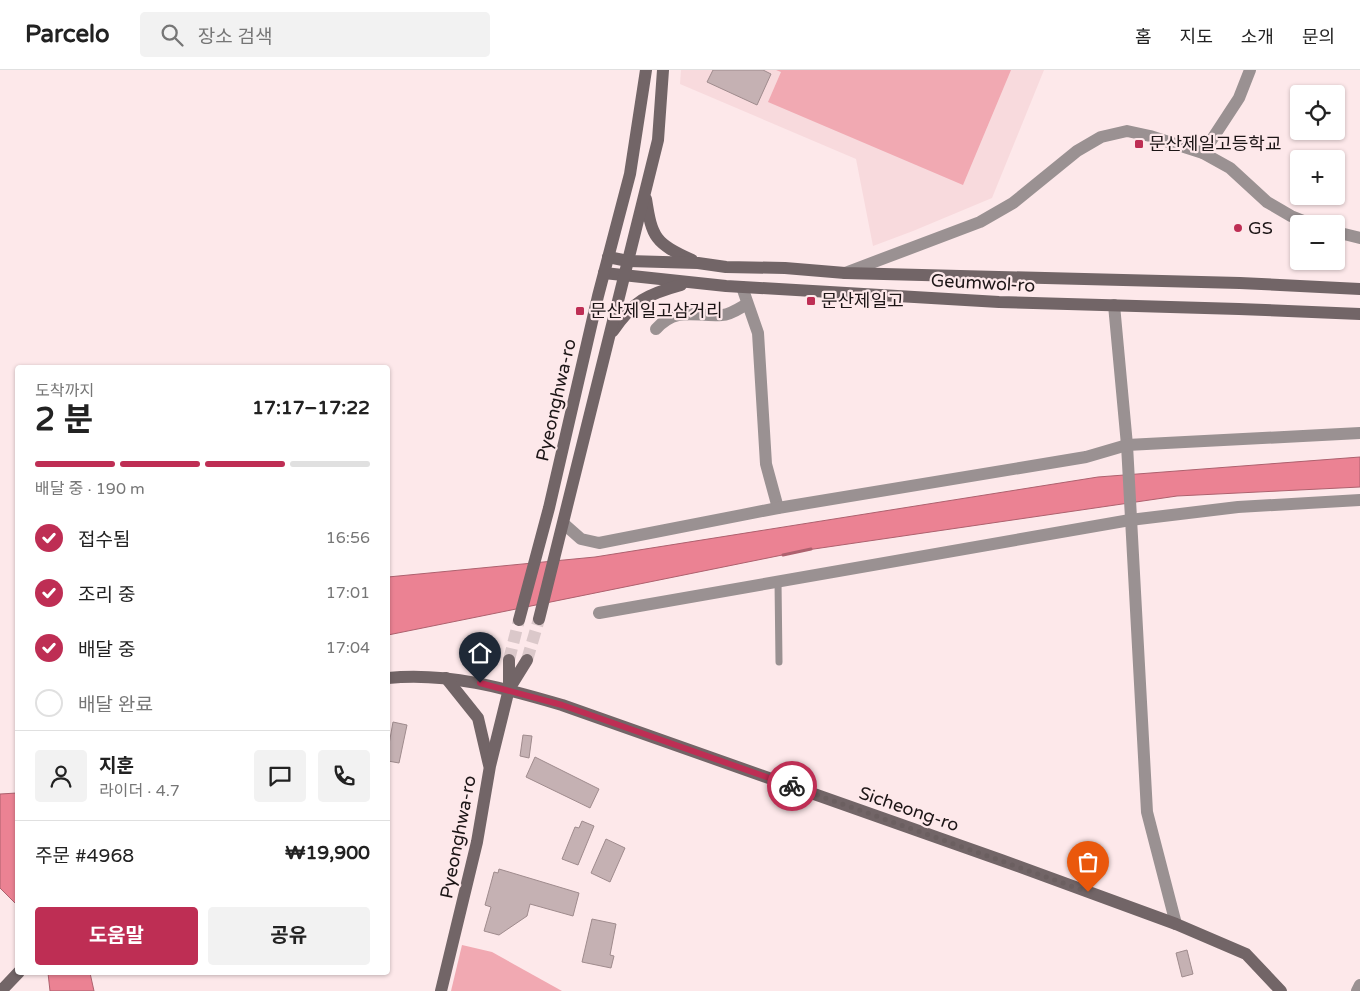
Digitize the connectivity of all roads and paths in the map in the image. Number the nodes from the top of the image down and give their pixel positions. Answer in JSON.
{"nodes":[{"id":1,"x":646,"y":70,"type":"edge"},
{"id":2,"x":664,"y":70,"type":"edge"},
{"id":3,"x":1250,"y":70,"type":"edge"},
{"id":4,"x":1203,"y":153,"type":"junction"},
{"id":5,"x":645,"y":192,"type":"junction"},
{"id":6,"x":1290,"y":215,"type":"edge"},
{"id":7,"x":1345,"y":234,"type":"edge"},
{"id":8,"x":1360,"y":238,"type":"edge"},
{"id":9,"x":608,"y":257,"type":"junction"},
{"id":10,"x":628,"y":261,"type":"junction"},
{"id":11,"x":698,"y":262,"type":"junction"},
{"id":12,"x":846,"y":273,"type":"junction"},
{"id":13,"x":604,"y":274,"type":"junction"},
{"id":14,"x":624,"y":277,"type":"junction"},
{"id":15,"x":691,"y":282,"type":"junction"},
{"id":16,"x":742,"y":287,"type":"junction"},
{"id":17,"x":1360,"y":289,"type":"edge"},
{"id":18,"x":748,"y":304,"type":"junction"},
{"id":19,"x":1114,"y":305,"type":"junction"},
{"id":20,"x":1360,"y":314,"type":"edge"},
{"id":21,"x":656,"y":329,"type":"dead end"},
{"id":22,"x":608,"y":337,"type":"junction"},
{"id":23,"x":1360,"y":433,"type":"edge"},
{"id":24,"x":1128,"y":449,"type":"junction"},
{"id":25,"x":1360,"y":500,"type":"edge"},
{"id":26,"x":778,"y":508,"type":"junction"},
{"id":27,"x":1130,"y":517,"type":"junction"},
{"id":28,"x":564,"y":524,"type":"junction"},
{"id":29,"x":778,"y":581,"type":"junction"},
{"id":30,"x":599,"y":612,"type":"dead end"},
{"id":31,"x":539,"y":619,"type":"tunnel mouth"},
{"id":32,"x":519,"y":620,"type":"tunnel mouth"},
{"id":33,"x":509,"y":660,"type":"tunnel mouth"},
{"id":34,"x":527,"y":660,"type":"tunnel mouth"},
{"id":35,"x":778,"y":662,"type":"dead end"},
{"id":36,"x":390,"y":678,"type":"edge"},
{"id":37,"x":446,"y":678,"type":"junction"},
{"id":38,"x":509,"y":690,"type":"junction"},
{"id":39,"x":490,"y":766,"type":"junction"},
{"id":40,"x":1176,"y":924,"type":"junction"},
{"id":41,"x":16,"y":975,"type":"edge"},
{"id":42,"x":1360,"y":985,"type":"edge"},
{"id":43,"x":1,"y":991,"type":"edge"},
{"id":44,"x":441,"y":991,"type":"edge"},
{"id":45,"x":1281,"y":991,"type":"edge"},
{"id":46,"x":1357,"y":991,"type":"edge"}],
"edges":[{"from":1,"to":9,"type":"main road","name":"Pyeonghwa-ro"},
{"from":2,"to":5,"type":"main road","name":"Pyeonghwa-ro"},
{"from":3,"to":4,"type":"street"},
{"from":4,"to":6,"type":"street"},
{"from":4,"to":12,"type":"street"},
{"from":5,"to":10,"type":"main road","name":"Pyeonghwa-ro"},
{"from":5,"to":11,"type":"main road"},
{"from":7,"to":8,"type":"street"},
{"from":9,"to":10,"type":"main road","name":"Geumwol-ro"},
{"from":9,"to":13,"type":"main road","name":"Pyeonghwa-ro"},
{"from":10,"to":11,"type":"main road","name":"Geumwol-ro"},
{"from":10,"to":14,"type":"main road","name":"Pyeonghwa-ro"},
{"from":11,"to":12,"type":"main road","name":"Geumwol-ro"},
{"from":12,"to":17,"type":"main road","name":"Geumwol-ro"},
{"from":13,"to":14,"type":"main road","name":"Geumwol-ro"},
{"from":13,"to":32,"type":"main road","name":"Pyeonghwa-ro"},
{"from":14,"to":15,"type":"main road","name":"Geumwol-ro"},
{"from":14,"to":22,"type":"main road","name":"Pyeonghwa-ro"},
{"from":15,"to":16,"type":"main road","name":"Geumwol-ro"},
{"from":15,"to":22,"type":"main road"},
{"from":16,"to":18,"type":"street"},
{"from":16,"to":19,"type":"main road","name":"Geumwol-ro"},
{"from":18,"to":21,"type":"street"},
{"from":18,"to":26,"type":"street"},
{"from":19,"to":20,"type":"main road","name":"Geumwol-ro"},
{"from":19,"to":24,"type":"street"},
{"from":22,"to":28,"type":"main road","name":"Pyeonghwa-ro"},
{"from":23,"to":24,"type":"street"},
{"from":24,"to":26,"type":"street"},
{"from":24,"to":27,"type":"street"},
{"from":25,"to":27,"type":"street"},
{"from":26,"to":28,"type":"street"},
{"from":27,"to":29,"type":"street"},
{"from":27,"to":40,"type":"street"},
{"from":28,"to":31,"type":"main road","name":"Pyeonghwa-ro"},
{"from":29,"to":30,"type":"street"},
{"from":29,"to":35,"type":"lane"},
{"from":33,"to":38,"type":"main road","name":"Pyeonghwa-ro"},
{"from":34,"to":38,"type":"main road","name":"Pyeonghwa-ro"},
{"from":36,"to":37,"type":"main road","name":"Sicheong-ro"},
{"from":37,"to":38,"type":"main road","name":"Sicheong-ro"},
{"from":37,"to":39,"type":"main road"},
{"from":38,"to":39,"type":"main road","name":"Pyeonghwa-ro"},
{"from":38,"to":40,"type":"main road","name":"Sicheong-ro"},
{"from":39,"to":44,"type":"main road","name":"Pyeonghwa-ro"},
{"from":40,"to":45,"type":"main road","name":"Sicheong-ro"},
{"from":41,"to":43,"type":"main road"},
{"from":42,"to":46,"type":"street"}]}
